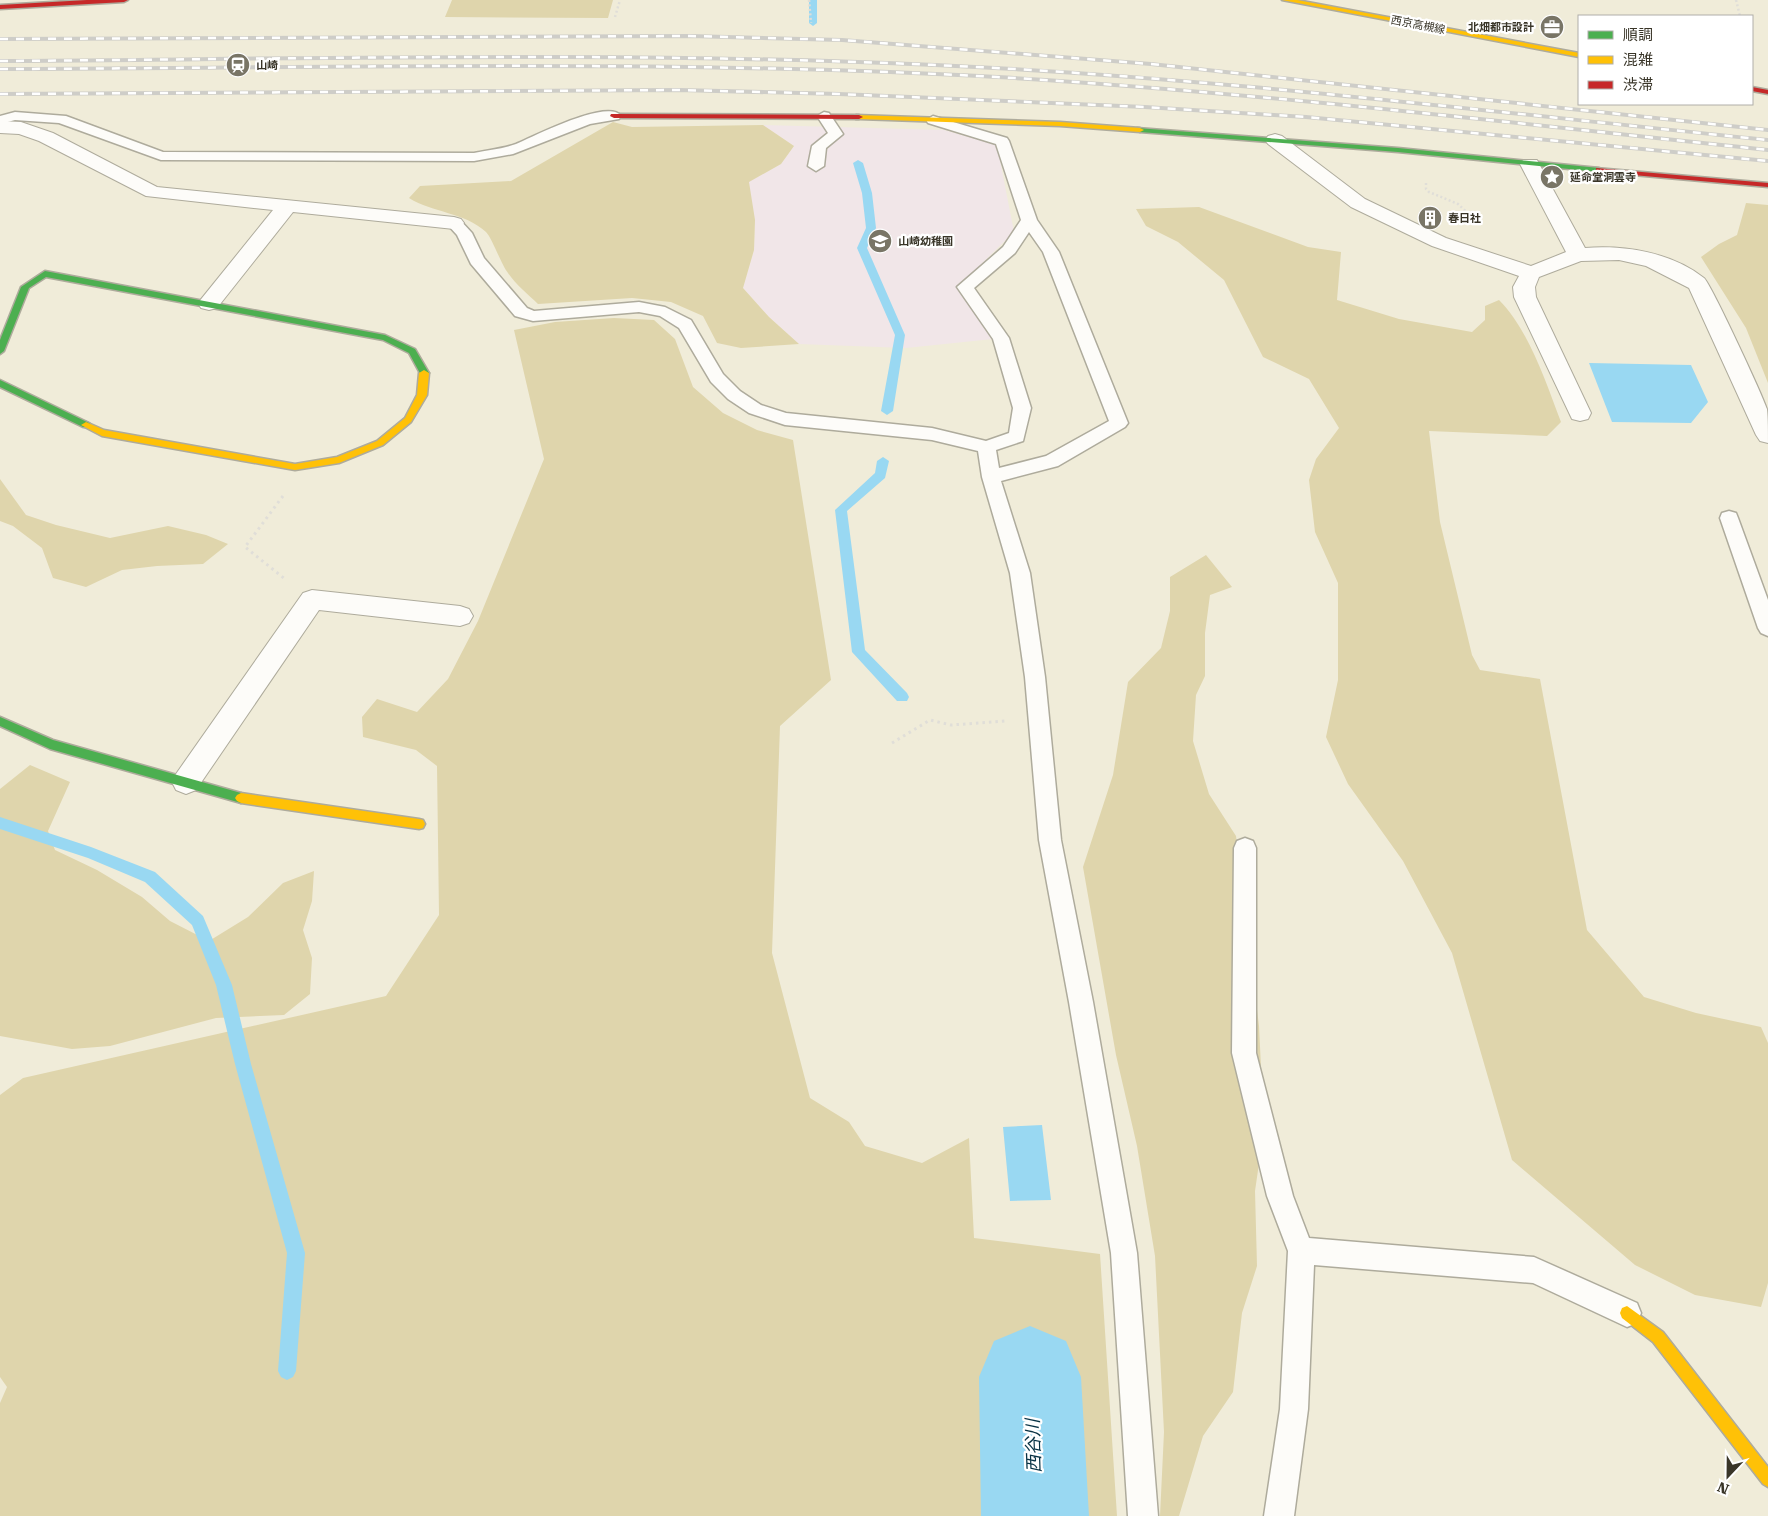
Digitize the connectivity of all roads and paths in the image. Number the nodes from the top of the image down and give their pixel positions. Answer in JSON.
{"nodes":[{"id":1,"x":124,"y":0,"type":"edge"},
{"id":2,"x":620,"y":0,"type":"edge"},
{"id":3,"x":809,"y":0,"type":"edge"},
{"id":4,"x":1286,"y":0,"type":"edge"},
{"id":5,"x":1736,"y":0,"type":"edge"},
{"id":6,"x":0,"y":7,"type":"edge"},
{"id":7,"x":1740,"y":15,"type":"edge"},
{"id":8,"x":615,"y":17,"type":"dead end"},
{"id":9,"x":811,"y":23,"type":"dead end"},
{"id":10,"x":1578,"y":56,"type":"edge"},
{"id":11,"x":1753,"y":89,"type":"edge"},
{"id":12,"x":1768,"y":92,"type":"edge"},
{"id":13,"x":614,"y":116,"type":"joint"},
{"id":14,"x":824,"y":116,"type":"junction"},
{"id":15,"x":0,"y":120,"type":"edge"},
{"id":16,"x":932,"y":120,"type":"junction"},
{"id":17,"x":0,"y":127,"type":"edge"},
{"id":18,"x":1275,"y":140,"type":"junction"},
{"id":19,"x":1530,"y":164,"type":"junction"},
{"id":20,"x":816,"y":166,"type":"dead end"},
{"id":21,"x":1768,"y":185,"type":"edge"},
{"id":22,"x":1428,"y":192,"type":"dead end"},
{"id":23,"x":288,"y":205,"type":"junction"},
{"id":24,"x":1472,"y":217,"type":"dead end"},
{"id":25,"x":1029,"y":220,"type":"junction"},
{"id":26,"x":454,"y":223,"type":"joint"},
{"id":27,"x":1578,"y":255,"type":"junction"},
{"id":28,"x":1531,"y":273,"type":"junction"},
{"id":29,"x":209,"y":303,"type":"junction"},
{"id":30,"x":0,"y":351,"type":"edge"},
{"id":31,"x":0,"y":383,"type":"edge"},
{"id":32,"x":1580,"y":413,"type":"dead end"},
{"id":33,"x":1768,"y":436,"type":"edge"},
{"id":34,"x":986,"y":447,"type":"junction"},
{"id":35,"x":992,"y":476,"type":"junction"},
{"id":36,"x":288,"y":489,"type":"dead end"},
{"id":37,"x":1729,"y":518,"type":"dead end"},
{"id":38,"x":312,"y":600,"type":"junction"},
{"id":39,"x":460,"y":616,"type":"dead end"},
{"id":40,"x":1768,"y":628,"type":"edge"},
{"id":41,"x":1039,"y":718,"type":"junction"},
{"id":42,"x":0,"y":721,"type":"edge"},
{"id":43,"x":892,"y":743,"type":"dead end"},
{"id":44,"x":186,"y":782,"type":"junction"},
{"id":45,"x":419,"y":824,"type":"dead end"},
{"id":46,"x":1245,"y":848,"type":"dead end"},
{"id":47,"x":1301,"y":1251,"type":"junction"},
{"id":48,"x":1627,"y":1313,"type":"joint"},
{"id":49,"x":1768,"y":1479,"type":"edge"},
{"id":50,"x":1143,"y":1516,"type":"edge"},
{"id":51,"x":1279,"y":1516,"type":"edge"}],
"edges":[{"from":1,"to":6,"type":"street"},
{"from":2,"to":8,"type":"path"},
{"from":3,"to":9,"type":"path"},
{"from":4,"to":10,"type":"street","name":"西京高槻線"},
{"from":5,"to":7,"type":"path"},
{"from":11,"to":12,"type":"street"},
{"from":13,"to":14,"type":"street"},
{"from":13,"to":15,"type":"lane"},
{"from":14,"to":16,"type":"street"},
{"from":14,"to":20,"type":"lane"},
{"from":16,"to":18,"type":"street"},
{"from":16,"to":25,"type":"lane"},
{"from":17,"to":23,"type":"street"},
{"from":18,"to":19,"type":"street"},
{"from":18,"to":28,"type":"street"},
{"from":19,"to":21,"type":"street"},
{"from":19,"to":27,"type":"street"},
{"from":22,"to":24,"type":"path"},
{"from":23,"to":26,"type":"street"},
{"from":23,"to":29,"type":"street"},
{"from":25,"to":34,"type":"lane"},
{"from":25,"to":35,"type":"lane"},
{"from":26,"to":34,"type":"lane"},
{"from":27,"to":28,"type":"street"},
{"from":27,"to":33,"type":"street"},
{"from":28,"to":32,"type":"street"},
{"from":29,"to":30,"type":"street"},
{"from":29,"to":31,"type":"street"},
{"from":34,"to":35,"type":"lane"},
{"from":35,"to":41,"type":"lane"},
{"from":36,"to":38,"type":"path"},
{"from":37,"to":40,"type":"lane"},
{"from":38,"to":39,"type":"street"},
{"from":38,"to":44,"type":"street"},
{"from":41,"to":43,"type":"path"},
{"from":41,"to":50,"type":"lane"},
{"from":42,"to":44,"type":"street"},
{"from":44,"to":45,"type":"street"},
{"from":46,"to":47,"type":"lane"},
{"from":47,"to":48,"type":"lane"},
{"from":47,"to":51,"type":"lane"},
{"from":48,"to":49,"type":"street"}]}
